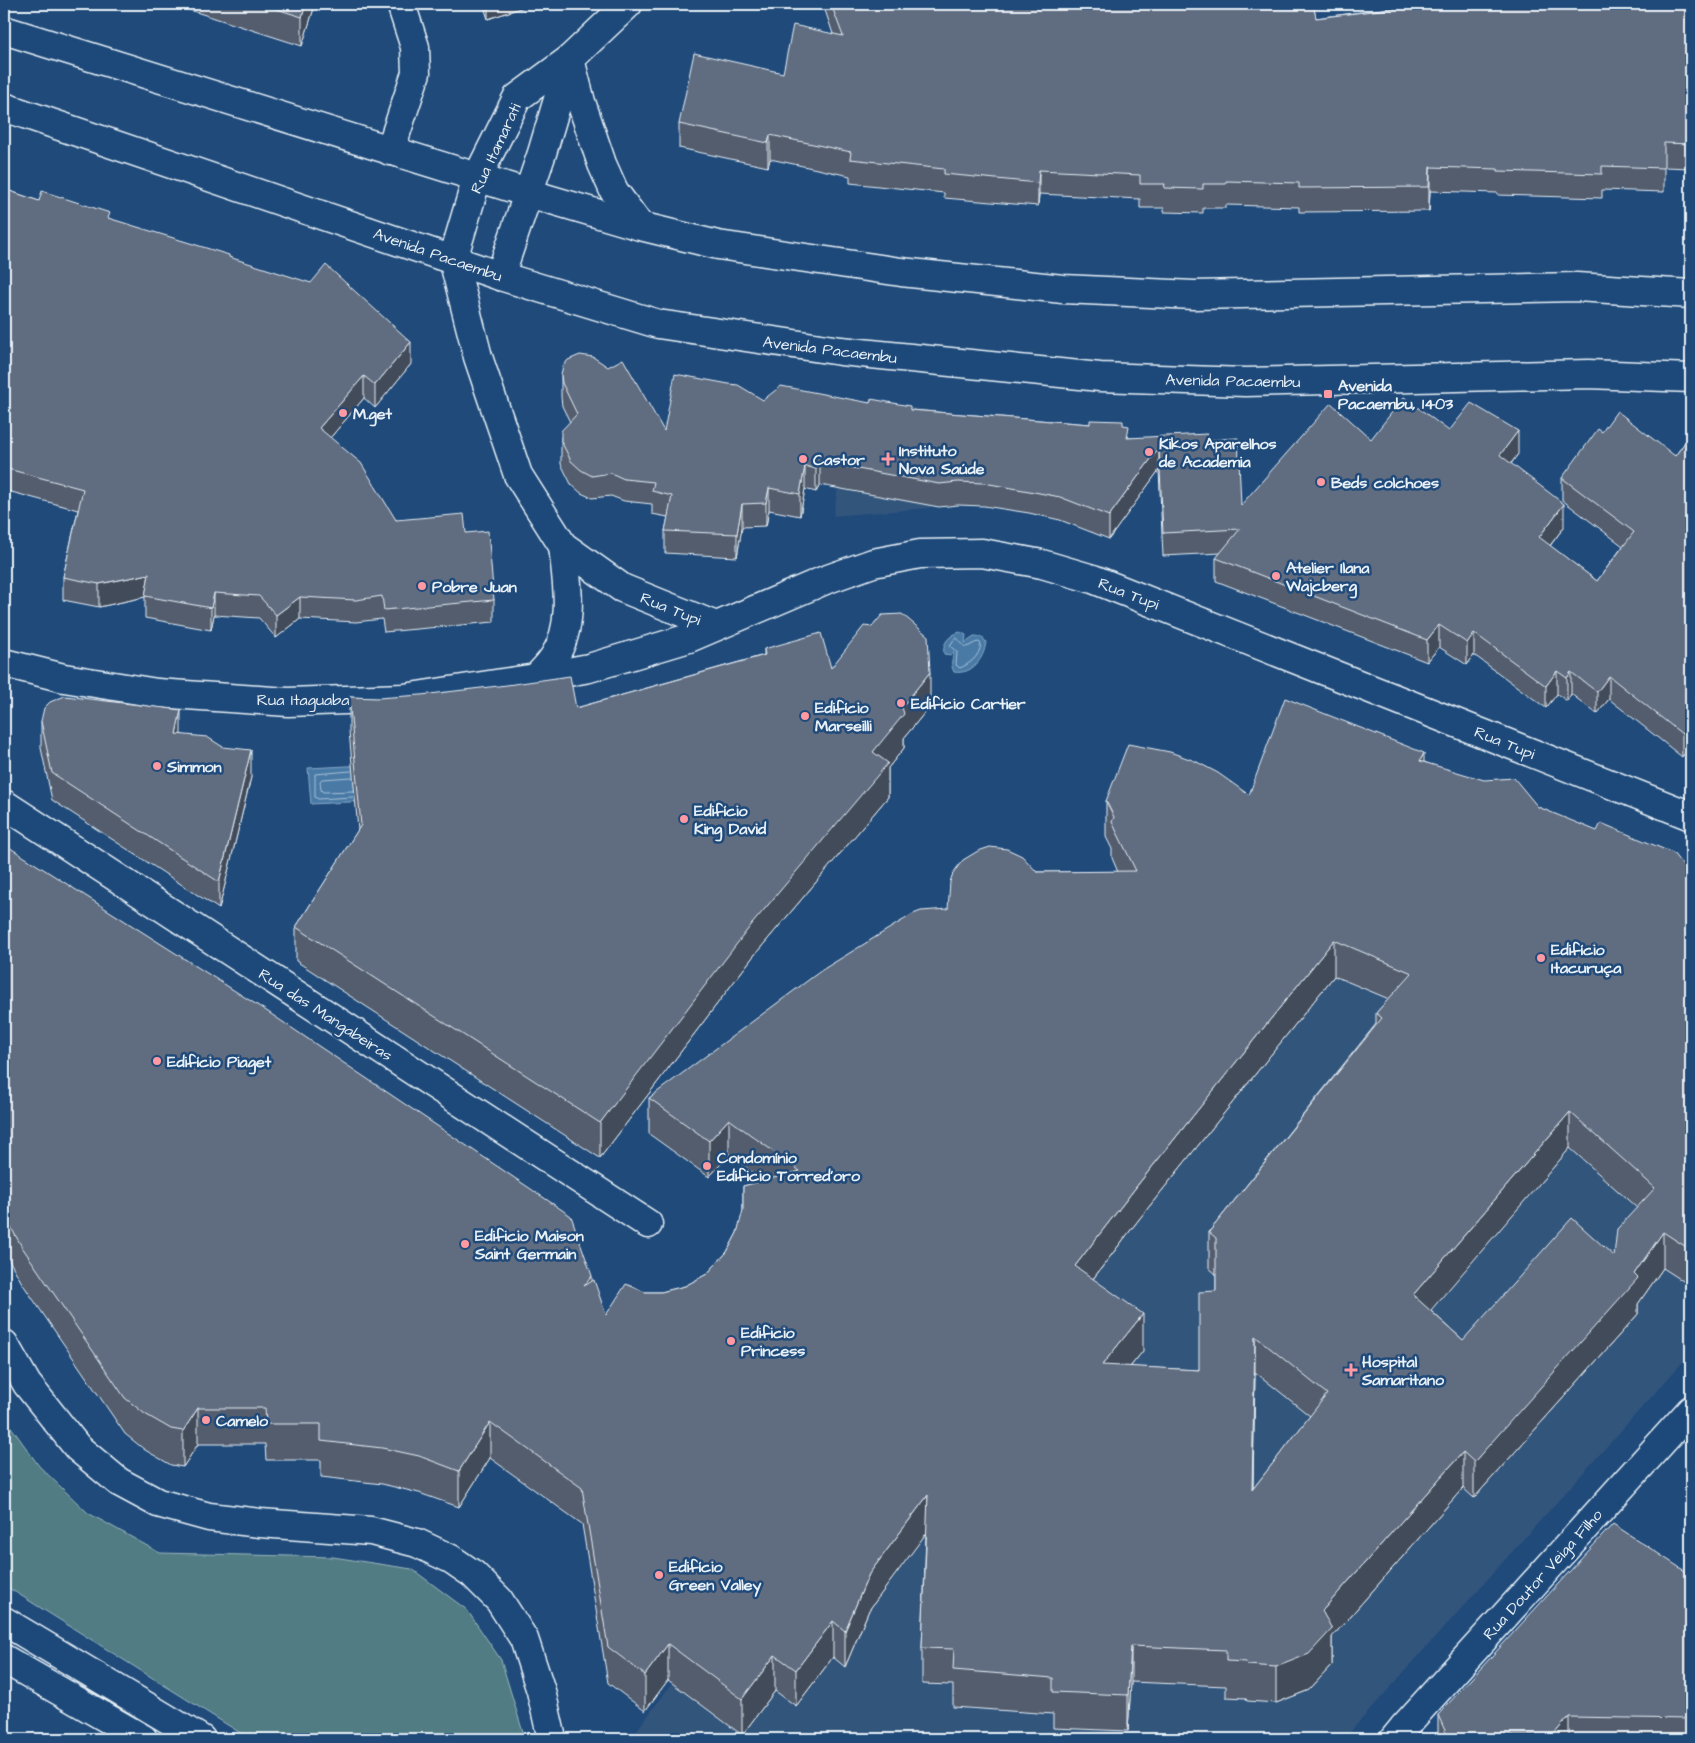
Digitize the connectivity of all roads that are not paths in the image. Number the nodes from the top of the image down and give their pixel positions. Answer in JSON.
{"nodes":[{"id":1,"x":401,"y":4,"type":"edge"},
{"id":2,"x":628,"y":4,"type":"edge"},
{"id":3,"x":4,"y":30,"type":"edge"},
{"id":4,"x":570,"y":59,"type":"junction"},
{"id":5,"x":4,"y":107,"type":"edge"},
{"id":6,"x":390,"y":151,"type":"junction"},
{"id":7,"x":477,"y":178,"type":"junction"},
{"id":8,"x":528,"y":193,"type":"junction"},
{"id":9,"x":640,"y":226,"type":"junction"},
{"id":10,"x":453,"y":259,"type":"junction"},
{"id":11,"x":500,"y":276,"type":"junction"},
{"id":12,"x":1691,"y":294,"type":"edge"},
{"id":13,"x":1691,"y":378,"type":"edge"},
{"id":14,"x":563,"y":546,"type":"junction"},
{"id":15,"x":716,"y":626,"type":"junction"},
{"id":16,"x":4,"y":662,"type":"edge"},
{"id":17,"x":536,"y":678,"type":"junction"},
{"id":18,"x":4,"y":804,"type":"edge"},
{"id":19,"x":1691,"y":816,"type":"edge"},
{"id":20,"x":648,"y":1224,"type":"dead end"},
{"id":21,"x":4,"y":1344,"type":"edge"},
{"id":22,"x":1691,"y":1410,"type":"edge"},
{"id":23,"x":4,"y":1621,"type":"edge"},
{"id":24,"x":4,"y":1659,"type":"edge"},
{"id":25,"x":143,"y":1739,"type":"edge"},
{"id":26,"x":201,"y":1739,"type":"edge"},
{"id":27,"x":552,"y":1739,"type":"edge"},
{"id":28,"x":1394,"y":1739,"type":"edge"}],
"edges":[{"from":1,"to":6,"type":"street"},
{"from":2,"to":4,"type":"street","name":"Rua Itamarati"},
{"from":3,"to":6,"type":"street"},
{"from":4,"to":7,"type":"street","name":"Rua Itamarati"},
{"from":4,"to":8,"type":"street","name":"Rua Itamarati"},
{"from":4,"to":9,"type":"street"},
{"from":5,"to":10,"type":"street","name":"Avenida Pacaembu"},
{"from":6,"to":7,"type":"street"},
{"from":7,"to":8,"type":"street"},
{"from":7,"to":10,"type":"street","name":"Rua Itamarati"},
{"from":8,"to":9,"type":"street"},
{"from":8,"to":11,"type":"street","name":"Rua Itamarati"},
{"from":9,"to":12,"type":"street"},
{"from":10,"to":11,"type":"street","name":"Avenida Pacaembu"},
{"from":10,"to":14,"type":"street","name":"Rua Tupi"},
{"from":11,"to":13,"type":"street","name":"Avenida Pacaembu"},
{"from":14,"to":15,"type":"street","name":"Rua Tupi"},
{"from":14,"to":17,"type":"street","name":"Rua Tupi"},
{"from":15,"to":17,"type":"street","name":"Rua Itaguaba"},
{"from":15,"to":19,"type":"street","name":"Rua Tupi"},
{"from":16,"to":17,"type":"street","name":"Rua Itaguaba"},
{"from":18,"to":20,"type":"street","name":"Rua das Mangabeiras"},
{"from":21,"to":27,"type":"street"},
{"from":22,"to":28,"type":"street","name":"Rua Doutor Veiga Filho"},
{"from":23,"to":26,"type":"street"},
{"from":24,"to":25,"type":"street"}]}
